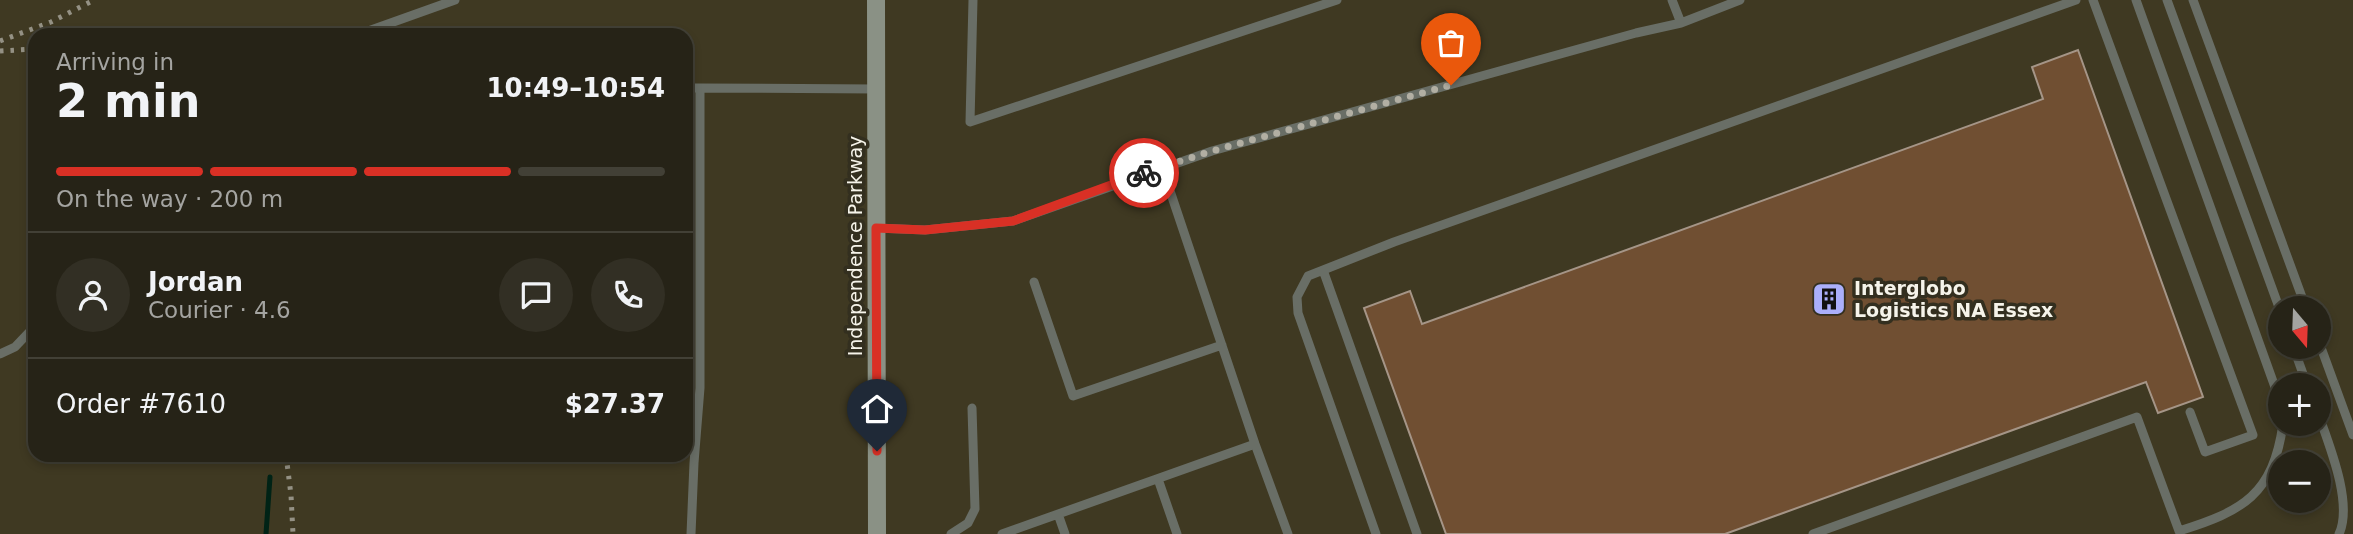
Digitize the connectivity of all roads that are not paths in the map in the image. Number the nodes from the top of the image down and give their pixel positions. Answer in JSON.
{"nodes":[{"id":1,"x":454,"y":0,"type":"edge"},
{"id":2,"x":876,"y":0,"type":"edge"},
{"id":3,"x":973,"y":0,"type":"edge"},
{"id":4,"x":1337,"y":0,"type":"edge"},
{"id":5,"x":1672,"y":0,"type":"edge"},
{"id":6,"x":1740,"y":0,"type":"edge"},
{"id":7,"x":2076,"y":0,"type":"edge"},
{"id":8,"x":2093,"y":0,"type":"edge"},
{"id":9,"x":2136,"y":0,"type":"edge"},
{"id":10,"x":2167,"y":0,"type":"edge"},
{"id":11,"x":2193,"y":0,"type":"edge"},
{"id":12,"x":1681,"y":23,"type":"junction"},
{"id":13,"x":376,"y":28,"type":"edge"},
{"id":14,"x":693,"y":88,"type":"edge"},
{"id":15,"x":700,"y":88,"type":"junction"},
{"id":16,"x":876,"y":89,"type":"junction"},
{"id":17,"x":1162,"y":167,"type":"junction"},
{"id":18,"x":876,"y":228,"type":"junction"},
{"id":19,"x":1323,"y":270,"type":"junction"},
{"id":20,"x":1034,"y":282,"type":"dead end"},
{"id":21,"x":2275,"y":296,"type":"edge"},
{"id":22,"x":2302,"y":296,"type":"edge"},
{"id":23,"x":28,"y":333,"type":"edge"},
{"id":24,"x":1222,"y":345,"type":"junction"},
{"id":25,"x":0,"y":355,"type":"edge"},
{"id":26,"x":2325,"y":359,"type":"edge"},
{"id":27,"x":2270,"y":373,"type":"edge"},
{"id":28,"x":972,"y":408,"type":"dead end"},
{"id":29,"x":2190,"y":412,"type":"dead end"},
{"id":30,"x":693,"y":429,"type":"edge"},
{"id":31,"x":2353,"y":435,"type":"edge"},
{"id":32,"x":2281,"y":436,"type":"edge"},
{"id":33,"x":2326,"y":436,"type":"edge"},
{"id":34,"x":1255,"y":444,"type":"junction"},
{"id":35,"x":691,"y":462,"type":"edge"},
{"id":36,"x":1158,"y":479,"type":"junction"},
{"id":37,"x":1058,"y":514,"type":"junction"},
{"id":38,"x":2176,"y":533,"type":"edge"},
{"id":39,"x":691,"y":534,"type":"edge"},
{"id":40,"x":877,"y":534,"type":"edge"},
{"id":41,"x":951,"y":534,"type":"edge"},
{"id":42,"x":1002,"y":534,"type":"edge"},
{"id":43,"x":1065,"y":534,"type":"edge"},
{"id":44,"x":1177,"y":534,"type":"edge"},
{"id":45,"x":1288,"y":534,"type":"edge"},
{"id":46,"x":1376,"y":534,"type":"edge"},
{"id":47,"x":1417,"y":534,"type":"edge"},
{"id":48,"x":1813,"y":534,"type":"edge"},
{"id":49,"x":2339,"y":534,"type":"edge"}],
"edges":[{"from":1,"to":13,"type":"lane"},
{"from":2,"to":16,"type":"main road","name":"Independence Parkway"},
{"from":3,"to":4,"type":"lane"},
{"from":5,"to":12,"type":"lane"},
{"from":6,"to":12,"type":"lane"},
{"from":7,"to":19,"type":"lane"},
{"from":8,"to":29,"type":"lane"},
{"from":9,"to":27,"type":"lane"},
{"from":10,"to":21,"type":"lane"},
{"from":11,"to":22,"type":"lane"},
{"from":12,"to":17,"type":"lane"},
{"from":14,"to":15,"type":"lane"},
{"from":15,"to":16,"type":"lane"},
{"from":15,"to":30,"type":"lane"},
{"from":16,"to":18,"type":"main road","name":"Independence Parkway"},
{"from":17,"to":18,"type":"lane"},
{"from":17,"to":24,"type":"lane"},
{"from":18,"to":40,"type":"main road","name":"Independence Parkway"},
{"from":19,"to":46,"type":"lane"},
{"from":19,"to":47,"type":"lane"},
{"from":20,"to":24,"type":"lane"},
{"from":23,"to":25,"type":"lane"},
{"from":24,"to":34,"type":"lane"},
{"from":26,"to":31,"type":"lane"},
{"from":28,"to":41,"type":"lane"},
{"from":32,"to":38,"type":"lane"},
{"from":33,"to":49,"type":"lane"},
{"from":34,"to":36,"type":"lane"},
{"from":34,"to":45,"type":"lane"},
{"from":35,"to":39,"type":"lane"},
{"from":36,"to":37,"type":"lane"},
{"from":36,"to":44,"type":"lane"},
{"from":37,"to":42,"type":"lane"},
{"from":37,"to":43,"type":"lane"},
{"from":38,"to":48,"type":"lane"}]}
